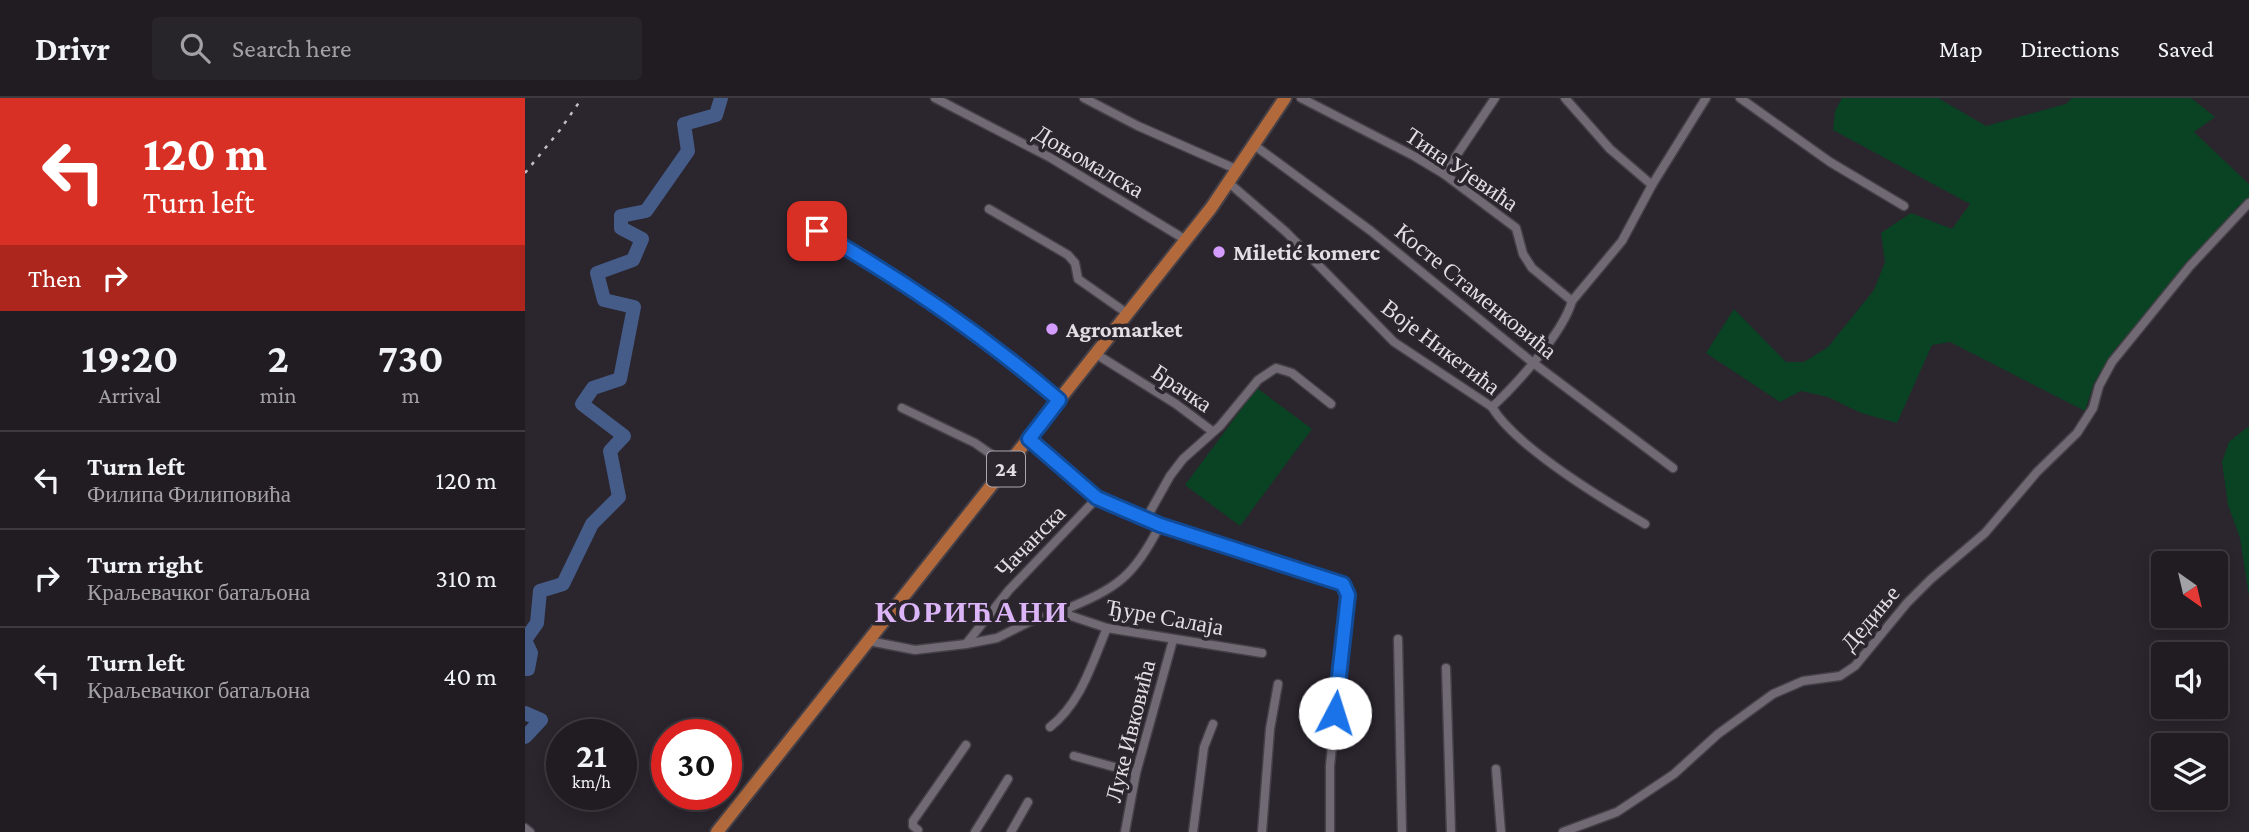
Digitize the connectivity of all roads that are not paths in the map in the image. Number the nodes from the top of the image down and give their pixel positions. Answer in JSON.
{"nodes":[{"id":1,"x":935,"y":98,"type":"edge"},
{"id":2,"x":1084,"y":98,"type":"edge"},
{"id":3,"x":1285,"y":98,"type":"edge"},
{"id":4,"x":1301,"y":98,"type":"edge"},
{"id":5,"x":1495,"y":98,"type":"edge"},
{"id":6,"x":1565,"y":98,"type":"edge"},
{"id":7,"x":1706,"y":98,"type":"edge"},
{"id":8,"x":1740,"y":98,"type":"edge"},
{"id":9,"x":1254,"y":145,"type":"junction"},
{"id":10,"x":1238,"y":170,"type":"junction"},
{"id":11,"x":1444,"y":174,"type":"junction"},
{"id":12,"x":1229,"y":183,"type":"junction"},
{"id":13,"x":1652,"y":186,"type":"junction"},
{"id":14,"x":2249,"y":203,"type":"edge"},
{"id":15,"x":1904,"y":206,"type":"dead end"},
{"id":16,"x":989,"y":209,"type":"dead end"},
{"id":17,"x":817,"y":231,"type":"dead end"},
{"id":18,"x":1186,"y":240,"type":"junction"},
{"id":19,"x":1572,"y":301,"type":"junction"},
{"id":20,"x":1128,"y":314,"type":"junction"},
{"id":21,"x":1096,"y":354,"type":"junction"},
{"id":22,"x":1532,"y":362,"type":"junction"},
{"id":23,"x":1059,"y":400,"type":"junction"},
{"id":24,"x":1331,"y":404,"type":"dead end"},
{"id":25,"x":1492,"y":407,"type":"junction"},
{"id":26,"x":902,"y":408,"type":"dead end"},
{"id":27,"x":1212,"y":431,"type":"junction"},
{"id":28,"x":1029,"y":439,"type":"junction"},
{"id":29,"x":1008,"y":466,"type":"junction"},
{"id":30,"x":1673,"y":468,"type":"dead end"},
{"id":31,"x":1097,"y":498,"type":"junction"},
{"id":32,"x":1146,"y":519,"type":"junction"},
{"id":33,"x":1645,"y":524,"type":"dead end"},
{"id":34,"x":1160,"y":525,"type":"junction"},
{"id":35,"x":1064,"y":610,"type":"junction"},
{"id":36,"x":1107,"y":628,"type":"junction"},
{"id":37,"x":1398,"y":639,"type":"dead end"},
{"id":38,"x":1173,"y":640,"type":"junction"},
{"id":39,"x":869,"y":641,"type":"junction"},
{"id":40,"x":966,"y":645,"type":"junction"},
{"id":41,"x":1262,"y":653,"type":"dead end"},
{"id":42,"x":1446,"y":668,"type":"dead end"},
{"id":43,"x":1278,"y":684,"type":"dead end"},
{"id":44,"x":1213,"y":724,"type":"dead end"},
{"id":45,"x":1050,"y":727,"type":"dead end"},
{"id":46,"x":966,"y":745,"type":"dead end"},
{"id":47,"x":1074,"y":757,"type":"dead end"},
{"id":48,"x":1496,"y":769,"type":"dead end"},
{"id":49,"x":1136,"y":772,"type":"junction"},
{"id":50,"x":1007,"y":779,"type":"dead end"},
{"id":51,"x":1028,"y":802,"type":"dead end"},
{"id":52,"x":525,"y":828,"type":"edge"},
{"id":53,"x":920,"y":831,"type":"edge"},
{"id":54,"x":530,"y":832,"type":"edge"},
{"id":55,"x":717,"y":832,"type":"edge"},
{"id":56,"x":975,"y":832,"type":"edge"},
{"id":57,"x":1011,"y":832,"type":"edge"},
{"id":58,"x":1125,"y":832,"type":"edge"},
{"id":59,"x":1193,"y":832,"type":"edge"},
{"id":60,"x":1262,"y":832,"type":"edge"},
{"id":61,"x":1330,"y":832,"type":"edge"},
{"id":62,"x":1402,"y":832,"type":"edge"},
{"id":63,"x":1451,"y":832,"type":"edge"},
{"id":64,"x":1501,"y":832,"type":"edge"},
{"id":65,"x":1563,"y":832,"type":"edge"}],
"edges":[{"from":1,"to":18,"type":"street","name":"Доњомалска"},
{"from":2,"to":10,"type":"street"},
{"from":3,"to":9,"type":"main road","number":"24"},
{"from":4,"to":11,"type":"street","name":"Тина Ујевића"},
{"from":5,"to":11,"type":"street"},
{"from":6,"to":13,"type":"street"},
{"from":7,"to":13,"type":"street"},
{"from":8,"to":15,"type":"street"},
{"from":9,"to":10,"type":"main road","number":"24"},
{"from":9,"to":22,"type":"street","name":"Косте Стаменковића"},
{"from":10,"to":12,"type":"main road","number":"24"},
{"from":11,"to":19,"type":"street","name":"Тина Ујевића"},
{"from":12,"to":18,"type":"main road","number":"24"},
{"from":12,"to":25,"type":"street","name":"Воје Никетића"},
{"from":13,"to":19,"type":"street"},
{"from":14,"to":65,"type":"street","name":"Дедиње"},
{"from":16,"to":20,"type":"street"},
{"from":17,"to":23,"type":"street"},
{"from":18,"to":20,"type":"main road","number":"24"},
{"from":19,"to":22,"type":"street"},
{"from":20,"to":21,"type":"main road","number":"24"},
{"from":21,"to":23,"type":"main road","number":"24"},
{"from":21,"to":27,"type":"street","name":"Брачка"},
{"from":22,"to":25,"type":"street"},
{"from":22,"to":30,"type":"street","name":"Косте Стаменковића"},
{"from":23,"to":28,"type":"main road","number":"24"},
{"from":24,"to":27,"type":"street"},
{"from":25,"to":33,"type":"street","name":"Воје Никетића"},
{"from":26,"to":29,"type":"street"},
{"from":27,"to":32,"type":"street"},
{"from":28,"to":29,"type":"main road","number":"24"},
{"from":28,"to":31,"type":"street"},
{"from":29,"to":39,"type":"main road","number":"24"},
{"from":31,"to":32,"type":"street"},
{"from":31,"to":40,"type":"street","name":"Чачанска"},
{"from":32,"to":34,"type":"street"},
{"from":34,"to":35,"type":"street","name":"Ђуре Салаја"},
{"from":34,"to":61,"type":"street"},
{"from":35,"to":36,"type":"street","name":"Ђуре Салаја"},
{"from":35,"to":40,"type":"street","name":"Ђуре Салаја"},
{"from":36,"to":38,"type":"street","name":"Ђуре Салаја"},
{"from":36,"to":45,"type":"street"},
{"from":37,"to":62,"type":"street"},
{"from":38,"to":41,"type":"street","name":"Ђуре Салаја"},
{"from":38,"to":49,"type":"street","name":"Луке Ивковића"},
{"from":39,"to":40,"type":"street","name":"Ђуре Салаја"},
{"from":39,"to":55,"type":"main road","number":"24"},
{"from":42,"to":63,"type":"street"},
{"from":43,"to":60,"type":"street"},
{"from":44,"to":59,"type":"street"},
{"from":46,"to":53,"type":"street"},
{"from":47,"to":49,"type":"street"},
{"from":48,"to":64,"type":"street"},
{"from":49,"to":58,"type":"street","name":"Луке Ивковића"},
{"from":50,"to":56,"type":"street"},
{"from":51,"to":57,"type":"street"},
{"from":52,"to":54,"type":"street"}]}
